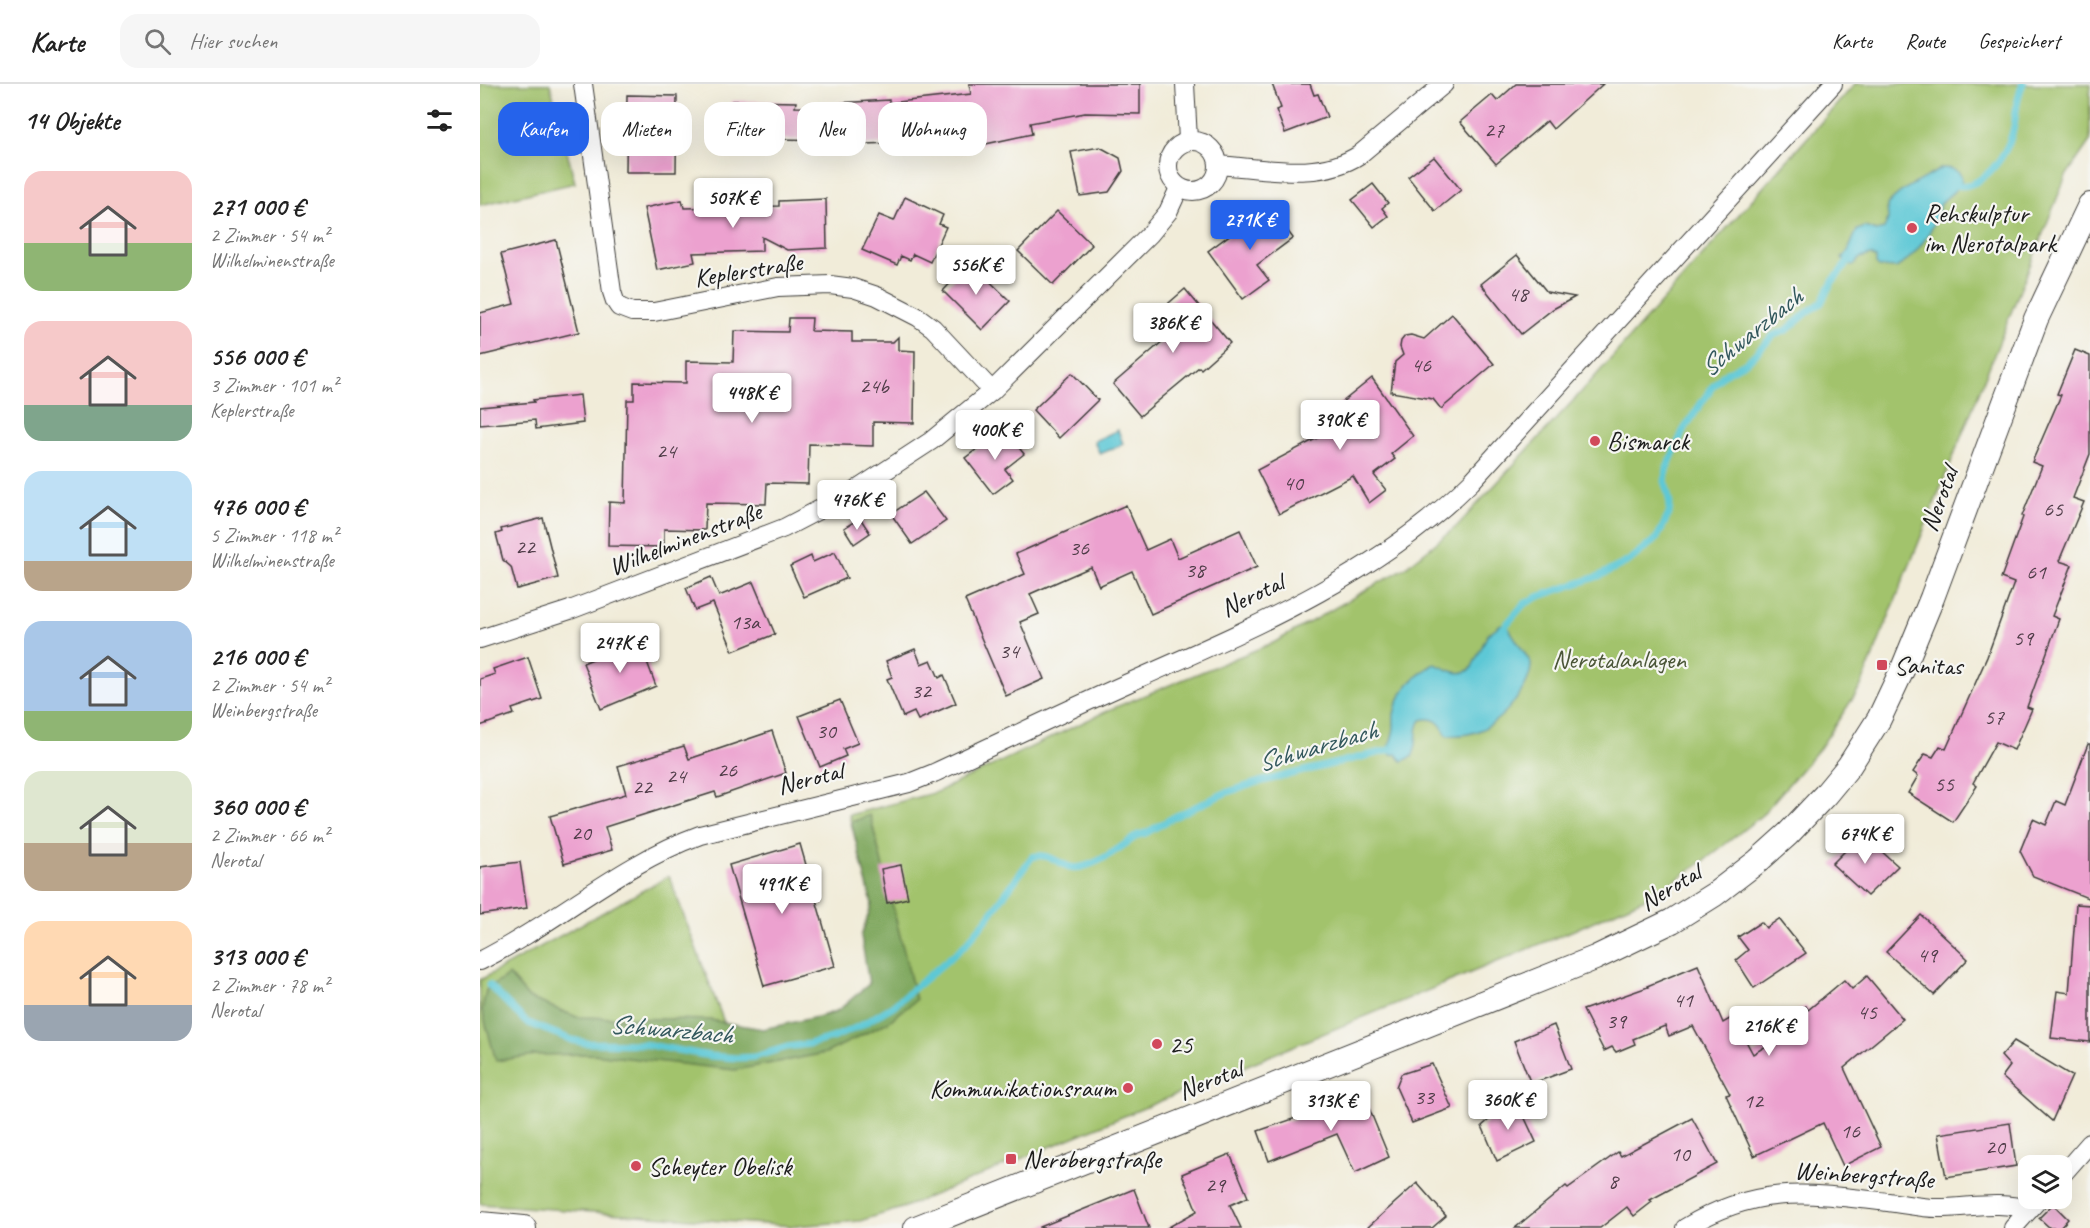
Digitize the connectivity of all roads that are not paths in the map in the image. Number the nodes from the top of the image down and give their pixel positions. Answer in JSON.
{"nodes":[{"id":1,"x":583,"y":84,"type":"edge"},
{"id":2,"x":1185,"y":84,"type":"edge"},
{"id":3,"x":1444,"y":84,"type":"edge"},
{"id":4,"x":1833,"y":84,"type":"edge"},
{"id":5,"x":1188,"y":140,"type":"junction"},
{"id":6,"x":1218,"y":165,"type":"junction"},
{"id":7,"x":1179,"y":188,"type":"junction"},
{"id":8,"x":2090,"y":205,"type":"edge"},
{"id":9,"x":992,"y":391,"type":"junction"},
{"id":10,"x":480,"y":639,"type":"edge"},
{"id":11,"x":480,"y":961,"type":"edge"},
{"id":12,"x":2090,"y":1143,"type":"edge"},
{"id":13,"x":2072,"y":1163,"type":"edge"},
{"id":14,"x":2018,"y":1205,"type":"edge"},
{"id":15,"x":2030,"y":1209,"type":"edge"},
{"id":16,"x":480,"y":1224,"type":"edge"},
{"id":17,"x":524,"y":1228,"type":"edge"},
{"id":18,"x":916,"y":1228,"type":"edge"},
{"id":19,"x":1684,"y":1228,"type":"edge"},
{"id":20,"x":2013,"y":1228,"type":"edge"}],
"edges":[{"from":1,"to":9,"type":"street","name":"Keplerstraße"},
{"from":2,"to":5,"type":"street"},
{"from":3,"to":6,"type":"street"},
{"from":4,"to":11,"type":"street","name":"Nerotal"},
{"from":5,"to":6,"type":"street"},
{"from":5,"to":7,"type":"street"},
{"from":6,"to":7,"type":"street"},
{"from":7,"to":9,"type":"street","name":"Wilhelminenstraße"},
{"from":8,"to":18,"type":"street","name":"Nerotal"},
{"from":9,"to":10,"type":"street","name":"Wilhelminenstraße"},
{"from":12,"to":13,"type":"street"},
{"from":14,"to":19,"type":"street","name":"Weinbergstraße"},
{"from":15,"to":20,"type":"street"},
{"from":16,"to":17,"type":"street"}]}
